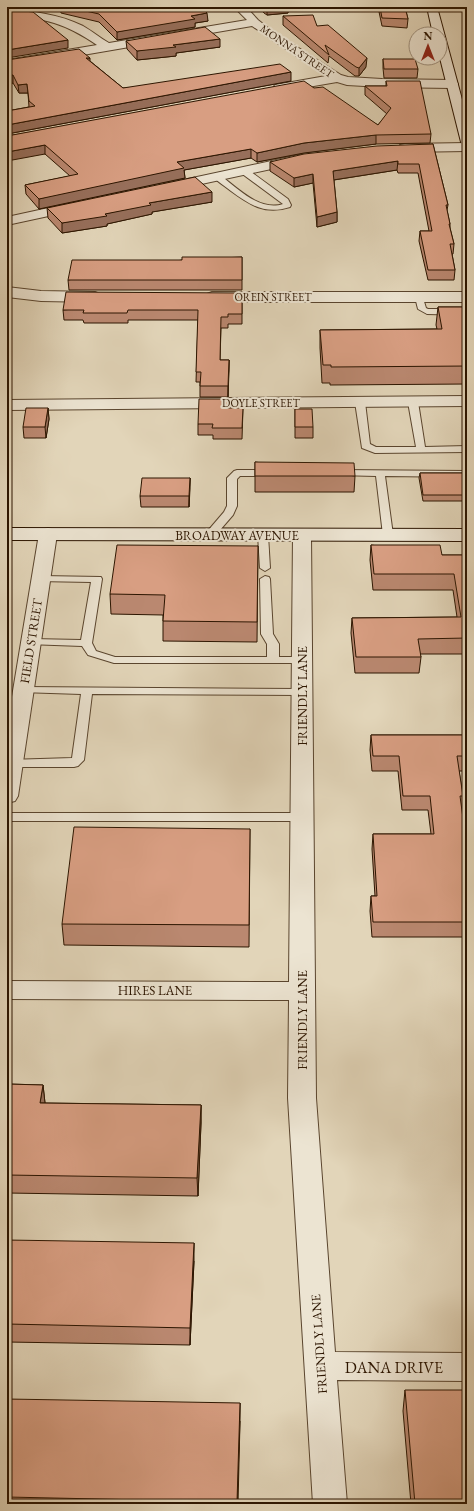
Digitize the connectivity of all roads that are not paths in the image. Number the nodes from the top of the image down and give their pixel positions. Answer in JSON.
{"nodes":[{"id":1,"x":239,"y":7,"type":"edge"},
{"id":2,"x":432,"y":7,"type":"edge"},
{"id":3,"x":7,"y":13,"type":"edge"},
{"id":4,"x":254,"y":22,"type":"junction"},
{"id":5,"x":437,"y":26,"type":"edge"},
{"id":6,"x":107,"y":47,"type":"junction"},
{"id":7,"x":7,"y":64,"type":"edge"},
{"id":8,"x":448,"y":66,"type":"edge"},
{"id":9,"x":337,"y":78,"type":"junction"},
{"id":10,"x":452,"y":84,"type":"junction"},
{"id":11,"x":269,"y":90,"type":"edge"},
{"id":12,"x":464,"y":116,"type":"edge"},
{"id":13,"x":467,"y":142,"type":"edge"},
{"id":14,"x":467,"y":147,"type":"edge"},
{"id":15,"x":391,"y":149,"type":"edge"},
{"id":16,"x":311,"y":157,"type":"edge"},
{"id":17,"x":244,"y":171,"type":"junction"},
{"id":18,"x":217,"y":177,"type":"junction"},
{"id":19,"x":155,"y":190,"type":"edge"},
{"id":20,"x":85,"y":204,"type":"edge"},
{"id":21,"x":7,"y":220,"type":"edge"},
{"id":22,"x":7,"y":292,"type":"edge"},
{"id":23,"x":198,"y":296,"type":"edge"},
{"id":24,"x":106,"y":297,"type":"edge"},
{"id":25,"x":419,"y":297,"type":"junction"},
{"id":26,"x":467,"y":297,"type":"edge"},
{"id":27,"x":467,"y":312,"type":"edge"},
{"id":28,"x":467,"y":401,"type":"edge"},
{"id":29,"x":360,"y":402,"type":"junction"},
{"id":30,"x":413,"y":402,"type":"junction"},
{"id":31,"x":7,"y":404,"type":"edge"},
{"id":32,"x":467,"y":449,"type":"edge"},
{"id":33,"x":421,"y":450,"type":"junction"},
{"id":34,"x":277,"y":473,"type":"edge"},
{"id":35,"x":333,"y":473,"type":"edge"},
{"id":36,"x":380,"y":473,"type":"junction"},
{"id":37,"x":467,"y":474,"type":"edge"},
{"id":38,"x":7,"y":534,"type":"edge"},
{"id":39,"x":48,"y":534,"type":"junction"},
{"id":40,"x":210,"y":535,"type":"junction"},
{"id":41,"x":263,"y":535,"type":"junction"},
{"id":42,"x":302,"y":535,"type":"junction"},
{"id":43,"x":388,"y":535,"type":"junction"},
{"id":44,"x":467,"y":535,"type":"edge"},
{"id":45,"x":265,"y":568,"type":"dead end"},
{"id":46,"x":41,"y":579,"type":"junction"},
{"id":47,"x":265,"y":580,"type":"dead end"},
{"id":48,"x":31,"y":642,"type":"junction"},
{"id":49,"x":86,"y":643,"type":"junction"},
{"id":50,"x":273,"y":660,"type":"junction"},
{"id":51,"x":302,"y":660,"type":"junction"},
{"id":52,"x":24,"y":690,"type":"junction"},
{"id":53,"x":86,"y":690,"type":"junction"},
{"id":54,"x":302,"y":692,"type":"junction"},
{"id":55,"x":12,"y":763,"type":"junction"},
{"id":56,"x":7,"y":796,"type":"edge"},
{"id":57,"x":7,"y":817,"type":"edge"},
{"id":58,"x":302,"y":817,"type":"junction"},
{"id":59,"x":7,"y":990,"type":"edge"},
{"id":60,"x":302,"y":991,"type":"junction"},
{"id":61,"x":321,"y":1366,"type":"junction"},
{"id":62,"x":467,"y":1367,"type":"edge"},
{"id":63,"x":330,"y":1504,"type":"edge"}],
"edges":[{"from":1,"to":4,"type":"street","name":"MONNA STREET"},
{"from":2,"to":5,"type":"street"},
{"from":3,"to":6,"type":"street"},
{"from":4,"to":6,"type":"street"},
{"from":4,"to":9,"type":"street","name":"MONNA STREET"},
{"from":6,"to":7,"type":"street"},
{"from":8,"to":10,"type":"street"},
{"from":9,"to":10,"type":"street"},
{"from":9,"to":11,"type":"street"},
{"from":10,"to":12,"type":"street"},
{"from":12,"to":13,"type":"street"},
{"from":14,"to":15,"type":"street"},
{"from":16,"to":17,"type":"street"},
{"from":17,"to":18,"type":"street"},
{"from":17,"to":18,"type":"lane"},
{"from":18,"to":19,"type":"street"},
{"from":20,"to":21,"type":"street"},
{"from":22,"to":24,"type":"street"},
{"from":23,"to":25,"type":"street","name":"OREIN STREET"},
{"from":25,"to":26,"type":"street","name":"OREIN STREET"},
{"from":25,"to":27,"type":"lane"},
{"from":28,"to":30,"type":"street","name":"DOYLE STREET"},
{"from":29,"to":30,"type":"street","name":"DOYLE STREET"},
{"from":29,"to":31,"type":"street","name":"DOYLE STREET"},
{"from":29,"to":33,"type":"lane"},
{"from":30,"to":33,"type":"lane"},
{"from":32,"to":33,"type":"lane"},
{"from":34,"to":40,"type":"lane"},
{"from":35,"to":36,"type":"lane"},
{"from":36,"to":37,"type":"lane"},
{"from":36,"to":43,"type":"lane"},
{"from":38,"to":39,"type":"street","name":"BROADWAY AVENUE"},
{"from":39,"to":40,"type":"street","name":"BROADWAY AVENUE"},
{"from":39,"to":46,"type":"street","name":"FIELD STREET"},
{"from":40,"to":41,"type":"street","name":"BROADWAY AVENUE"},
{"from":41,"to":42,"type":"street","name":"BROADWAY AVENUE"},
{"from":41,"to":45,"type":"lane"},
{"from":42,"to":43,"type":"street","name":"BROADWAY AVENUE"},
{"from":42,"to":51,"type":"street","name":"FRIENDLY LANE"},
{"from":43,"to":44,"type":"street","name":"BROADWAY AVENUE"},
{"from":46,"to":48,"type":"street","name":"FIELD STREET"},
{"from":46,"to":49,"type":"lane"},
{"from":47,"to":50,"type":"lane"},
{"from":48,"to":49,"type":"lane"},
{"from":48,"to":52,"type":"street","name":"FIELD STREET"},
{"from":49,"to":50,"type":"lane"},
{"from":50,"to":51,"type":"lane"},
{"from":51,"to":54,"type":"street","name":"FRIENDLY LANE"},
{"from":52,"to":53,"type":"lane"},
{"from":52,"to":55,"type":"street","name":"FIELD STREET"},
{"from":53,"to":54,"type":"lane"},
{"from":53,"to":55,"type":"lane"},
{"from":54,"to":58,"type":"street","name":"FRIENDLY LANE"},
{"from":55,"to":56,"type":"street","name":"FIELD STREET"},
{"from":57,"to":58,"type":"lane"},
{"from":58,"to":60,"type":"street","name":"FRIENDLY LANE"},
{"from":59,"to":60,"type":"street","name":"HIRES LANE"},
{"from":60,"to":61,"type":"street","name":"FRIENDLY LANE"},
{"from":61,"to":62,"type":"street","name":"DANA DRIVE"},
{"from":61,"to":63,"type":"street","name":"FRIENDLY LANE"}]}
